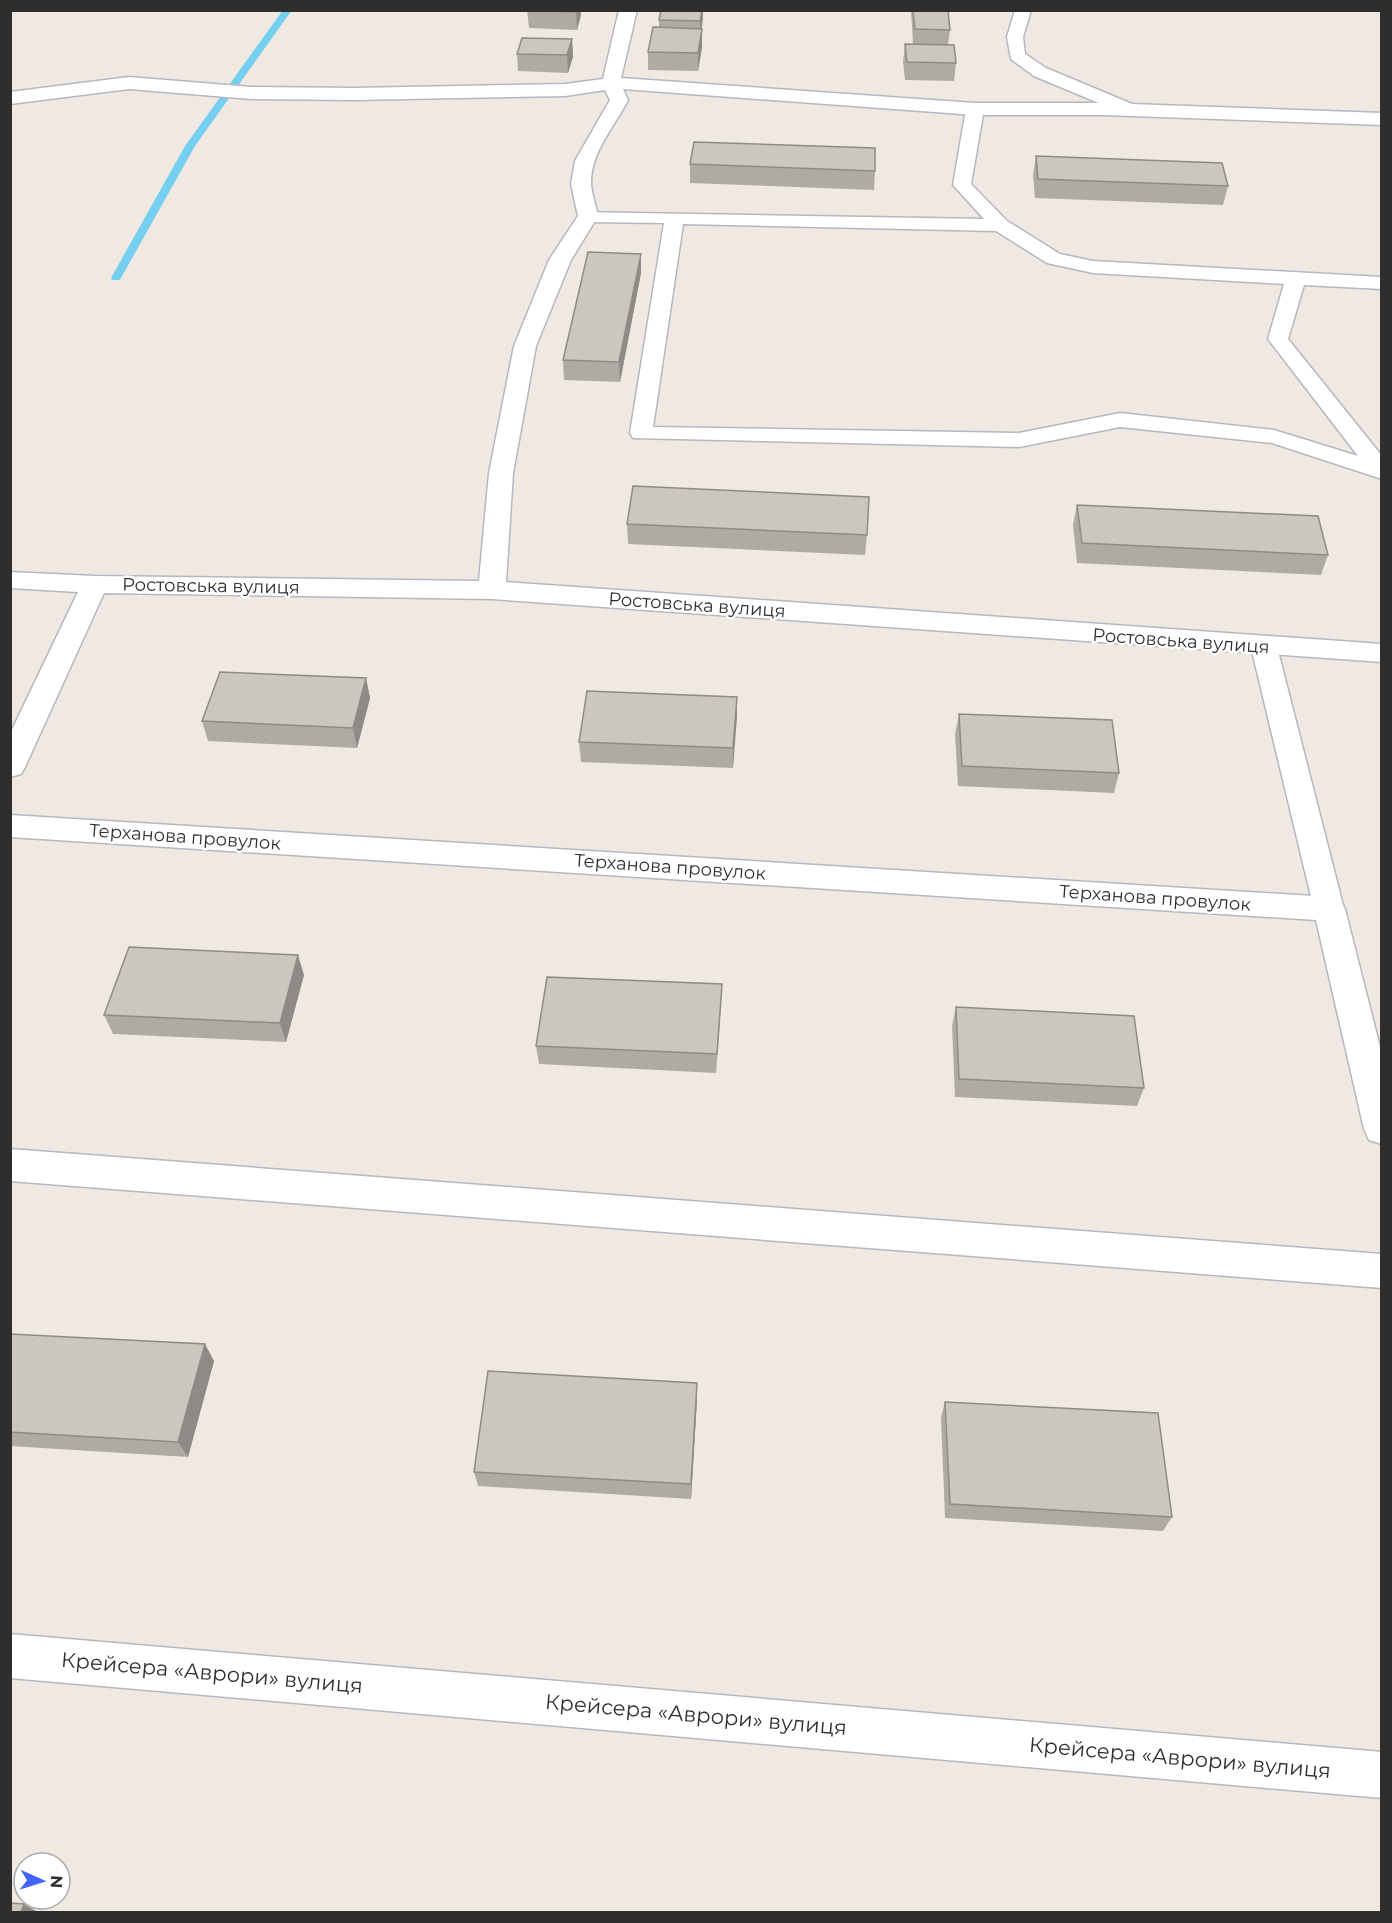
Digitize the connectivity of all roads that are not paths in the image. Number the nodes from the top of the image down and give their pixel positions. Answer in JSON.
{"nodes":[{"id":1,"x":628,"y":10,"type":"edge"},
{"id":2,"x":1023,"y":10,"type":"edge"},
{"id":3,"x":610,"y":83,"type":"junction"},
{"id":4,"x":10,"y":98,"type":"edge"},
{"id":5,"x":975,"y":109,"type":"junction"},
{"id":6,"x":1131,"y":110,"type":"junction"},
{"id":7,"x":1382,"y":119,"type":"edge"},
{"id":8,"x":588,"y":216,"type":"junction"},
{"id":9,"x":674,"y":218,"type":"junction"},
{"id":10,"x":1000,"y":225,"type":"junction"},
{"id":11,"x":1296,"y":279,"type":"junction"},
{"id":12,"x":1382,"y":283,"type":"edge"},
{"id":13,"x":1381,"y":471,"type":"edge"},
{"id":14,"x":10,"y":580,"type":"edge"},
{"id":15,"x":95,"y":584,"type":"junction"},
{"id":16,"x":492,"y":590,"type":"junction"},
{"id":17,"x":1264,"y":647,"type":"junction"},
{"id":18,"x":1382,"y":654,"type":"edge"},
{"id":19,"x":10,"y":767,"type":"edge"},
{"id":20,"x":10,"y":826,"type":"edge"},
{"id":21,"x":1329,"y":909,"type":"junction"},
{"id":22,"x":1382,"y":1129,"type":"edge"},
{"id":23,"x":10,"y":1165,"type":"edge"},
{"id":24,"x":1382,"y":1271,"type":"edge"},
{"id":25,"x":10,"y":1656,"type":"edge"},
{"id":26,"x":1382,"y":1775,"type":"edge"}],
"edges":[{"from":1,"to":3,"type":"street"},
{"from":2,"to":6,"type":"lane"},
{"from":3,"to":4,"type":"street"},
{"from":3,"to":5,"type":"street"},
{"from":3,"to":8,"type":"street"},
{"from":5,"to":6,"type":"street"},
{"from":5,"to":10,"type":"lane"},
{"from":6,"to":7,"type":"street"},
{"from":8,"to":9,"type":"lane"},
{"from":8,"to":16,"type":"street"},
{"from":9,"to":10,"type":"lane"},
{"from":9,"to":13,"type":"lane"},
{"from":10,"to":11,"type":"lane"},
{"from":11,"to":12,"type":"lane"},
{"from":11,"to":13,"type":"lane"},
{"from":14,"to":15,"type":"street","name":"Ростовська вулиця"},
{"from":15,"to":16,"type":"street","name":"Ростовська вулиця"},
{"from":15,"to":19,"type":"street"},
{"from":16,"to":17,"type":"street","name":"Ростовська вулиця"},
{"from":17,"to":18,"type":"street","name":"Ростовська вулиця"},
{"from":17,"to":21,"type":"lane"},
{"from":20,"to":21,"type":"street","name":"Терханова провулок"},
{"from":21,"to":22,"type":"street"},
{"from":23,"to":24,"type":"street"},
{"from":25,"to":26,"type":"street","name":"Крейсера «Аврори» вулиця"}]}
